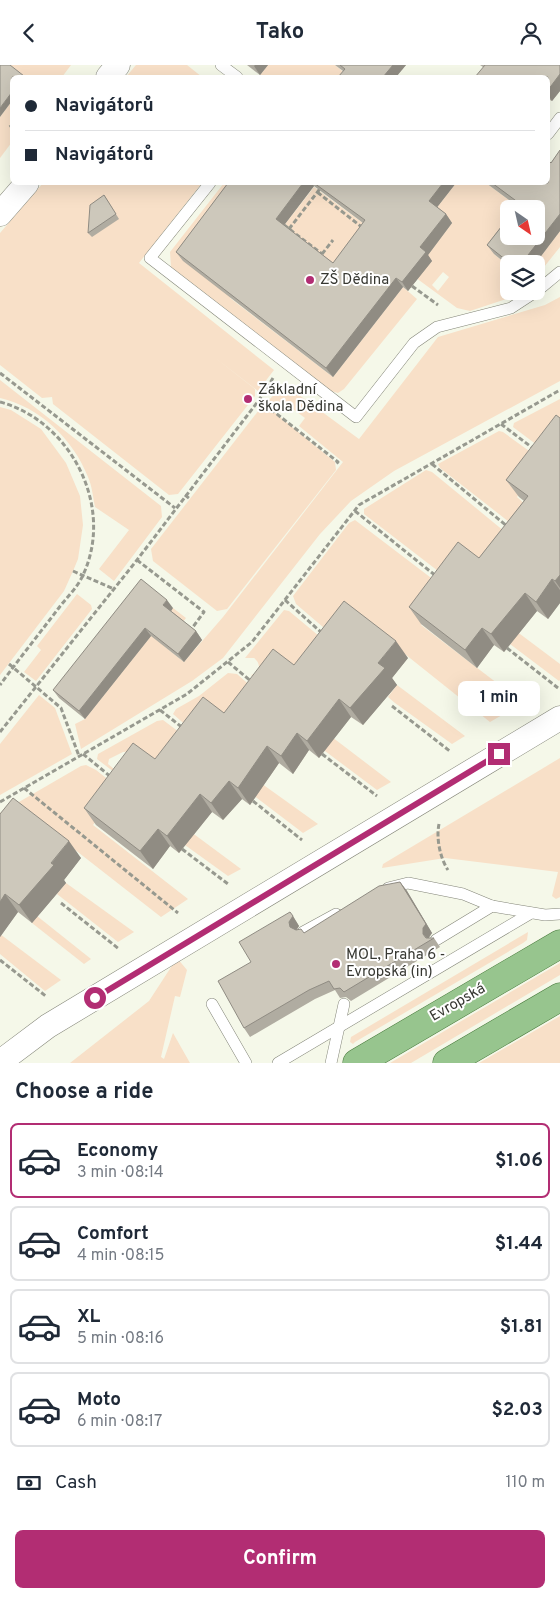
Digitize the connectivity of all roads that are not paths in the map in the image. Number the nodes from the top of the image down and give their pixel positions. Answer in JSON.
{"nodes":[{"id":1,"x":118,"y":65,"type":"edge"},
{"id":2,"x":222,"y":65,"type":"edge"},
{"id":3,"x":110,"y":75,"type":"edge"},
{"id":4,"x":234,"y":75,"type":"edge"},
{"id":5,"x":560,"y":118,"type":"edge"},
{"id":6,"x":550,"y":132,"type":"edge"},
{"id":7,"x":25,"y":185,"type":"edge"},
{"id":8,"x":208,"y":185,"type":"edge"},
{"id":9,"x":0,"y":214,"type":"edge"},
{"id":10,"x":560,"y":272,"type":"edge"},
{"id":11,"x":560,"y":718,"type":"edge"},
{"id":12,"x":380,"y":889,"type":"edge"},
{"id":13,"x":492,"y":906,"type":"junction"},
{"id":14,"x":346,"y":908,"type":"edge"},
{"id":15,"x":531,"y":913,"type":"junction"},
{"id":16,"x":560,"y":914,"type":"edge"},
{"id":17,"x":303,"y":932,"type":"edge"},
{"id":18,"x":436,"y":940,"type":"dead end"},
{"id":19,"x":560,"y":944,"type":"edge"},
{"id":20,"x":560,"y":997,"type":"edge"},
{"id":21,"x":212,"y":1005,"type":"dead end"},
{"id":22,"x":344,"y":1005,"type":"edge"},
{"id":23,"x":339,"y":1028,"type":"junction"},
{"id":24,"x":0,"y":1062,"type":"edge"},
{"id":25,"x":246,"y":1063,"type":"edge"},
{"id":26,"x":278,"y":1063,"type":"edge"},
{"id":27,"x":331,"y":1063,"type":"edge"},
{"id":28,"x":357,"y":1063,"type":"edge"},
{"id":29,"x":447,"y":1063,"type":"edge"}],
"edges":[{"from":1,"to":3,"type":"street"},
{"from":2,"to":4,"type":"lane"},
{"from":5,"to":6,"type":"lane"},
{"from":7,"to":9,"type":"street"},
{"from":8,"to":10,"type":"lane"},
{"from":11,"to":24,"type":"street"},
{"from":12,"to":13,"type":"lane"},
{"from":13,"to":15,"type":"lane"},
{"from":13,"to":18,"type":"lane"},
{"from":14,"to":17,"type":"lane"},
{"from":15,"to":16,"type":"lane"},
{"from":15,"to":23,"type":"lane"},
{"from":19,"to":28,"type":"main road","name":"Evropská"},
{"from":20,"to":29,"type":"main road"},
{"from":21,"to":25,"type":"lane"},
{"from":22,"to":23,"type":"lane"},
{"from":23,"to":26,"type":"lane"},
{"from":23,"to":27,"type":"lane"}]}
